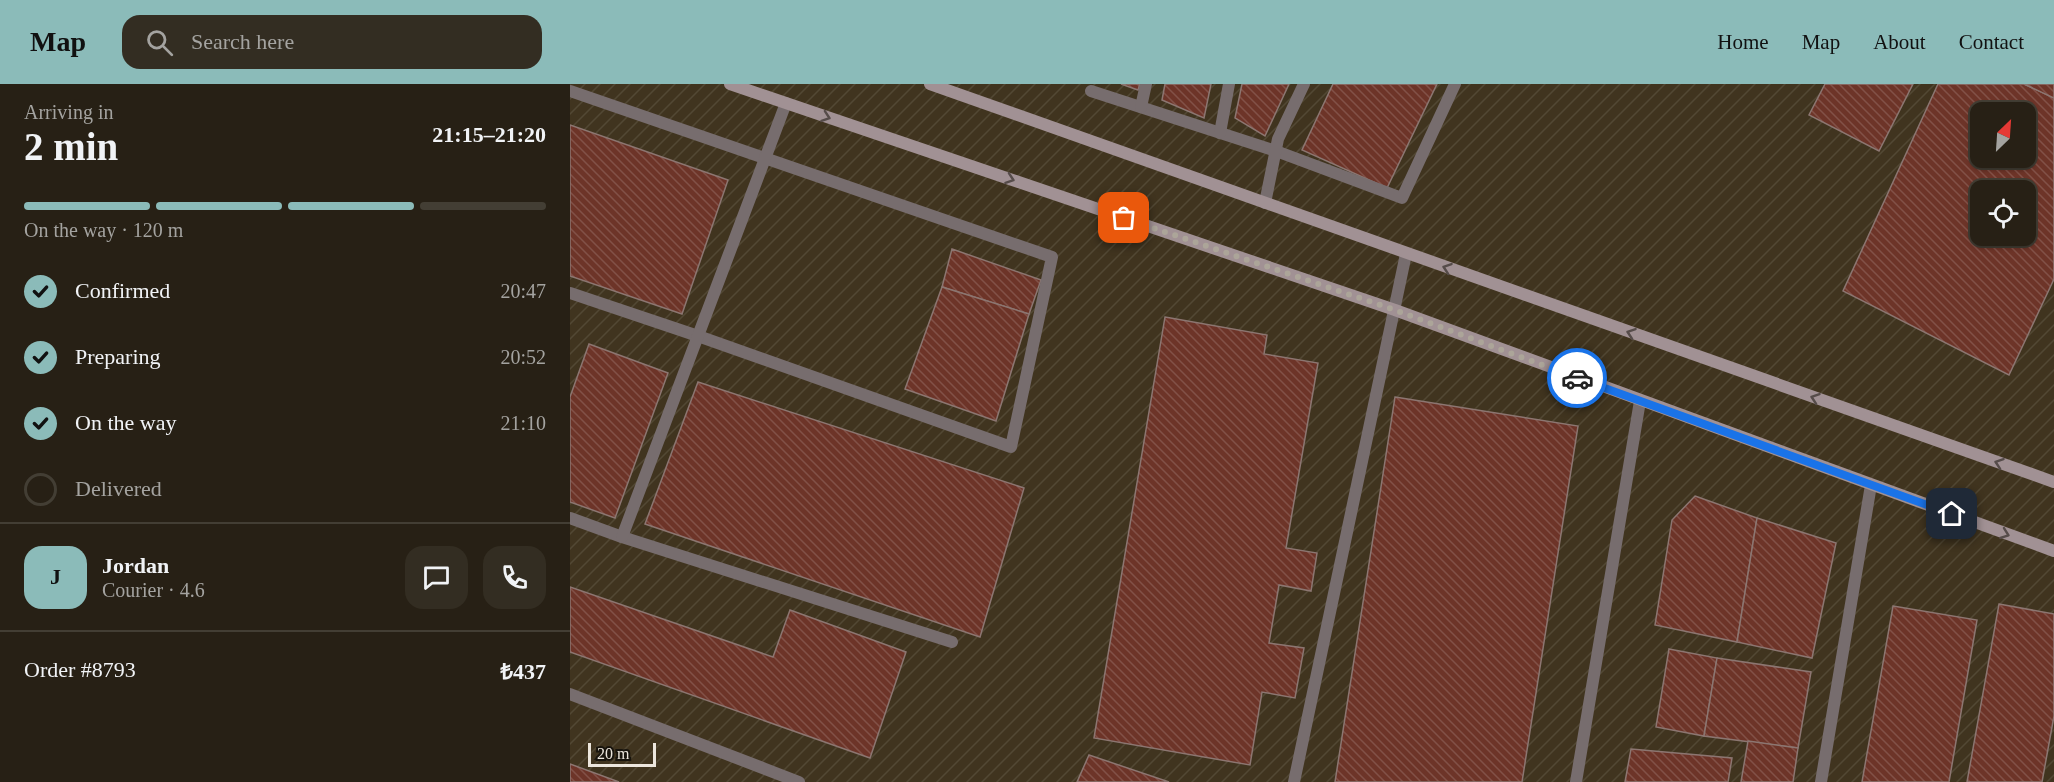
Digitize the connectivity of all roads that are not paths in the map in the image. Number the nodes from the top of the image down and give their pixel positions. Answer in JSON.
{"nodes":[{"id":1,"x":730,"y":84,"type":"edge"},
{"id":2,"x":930,"y":84,"type":"edge"},
{"id":3,"x":1146,"y":84,"type":"edge"},
{"id":4,"x":1229,"y":84,"type":"edge"},
{"id":5,"x":1304,"y":84,"type":"edge"},
{"id":6,"x":1455,"y":84,"type":"edge"},
{"id":7,"x":570,"y":91,"type":"edge"},
{"id":8,"x":1091,"y":91,"type":"dead end"},
{"id":9,"x":786,"y":103,"type":"junction"},
{"id":10,"x":1141,"y":107,"type":"junction"},
{"id":11,"x":1220,"y":133,"type":"junction"},
{"id":12,"x":1276,"y":151,"type":"junction"},
{"id":13,"x":766,"y":157,"type":"junction"},
{"id":14,"x":1264,"y":203,"type":"junction"},
{"id":15,"x":1406,"y":254,"type":"junction"},
{"id":16,"x":570,"y":293,"type":"edge"},
{"id":17,"x":1395,"y":310,"type":"junction"},
{"id":18,"x":698,"y":336,"type":"junction"},
{"id":19,"x":1640,"y":401,"type":"junction"},
{"id":20,"x":2054,"y":482,"type":"edge"},
{"id":21,"x":1871,"y":485,"type":"junction"},
{"id":22,"x":570,"y":518,"type":"edge"},
{"id":23,"x":621,"y":537,"type":"junction"},
{"id":24,"x":2054,"y":551,"type":"edge"},
{"id":25,"x":952,"y":642,"type":"dead end"},
{"id":26,"x":570,"y":694,"type":"edge"},
{"id":27,"x":799,"y":782,"type":"edge"},
{"id":28,"x":1294,"y":782,"type":"edge"},
{"id":29,"x":1576,"y":782,"type":"edge"},
{"id":30,"x":1821,"y":782,"type":"edge"}],
"edges":[{"from":1,"to":9,"type":"main road"},
{"from":2,"to":14,"type":"main road"},
{"from":3,"to":10,"type":"street"},
{"from":4,"to":11,"type":"street"},
{"from":5,"to":12,"type":"street"},
{"from":6,"to":12,"type":"street"},
{"from":7,"to":13,"type":"street"},
{"from":8,"to":10,"type":"street"},
{"from":9,"to":13,"type":"street"},
{"from":9,"to":17,"type":"main road","one_way":true},
{"from":10,"to":11,"type":"street"},
{"from":11,"to":12,"type":"street"},
{"from":12,"to":14,"type":"street"},
{"from":13,"to":18,"type":"street"},
{"from":13,"to":18,"type":"street"},
{"from":14,"to":15,"type":"main road"},
{"from":15,"to":17,"type":"street"},
{"from":20,"to":15,"type":"main road","one_way":true},
{"from":16,"to":18,"type":"street"},
{"from":17,"to":19,"type":"main road"},
{"from":17,"to":28,"type":"street"},
{"from":18,"to":23,"type":"street"},
{"from":19,"to":21,"type":"main road"},
{"from":19,"to":29,"type":"street"},
{"from":21,"to":24,"type":"main road","one_way":true},
{"from":21,"to":30,"type":"street"},
{"from":22,"to":23,"type":"street"},
{"from":23,"to":25,"type":"street"},
{"from":26,"to":27,"type":"street"}]}
